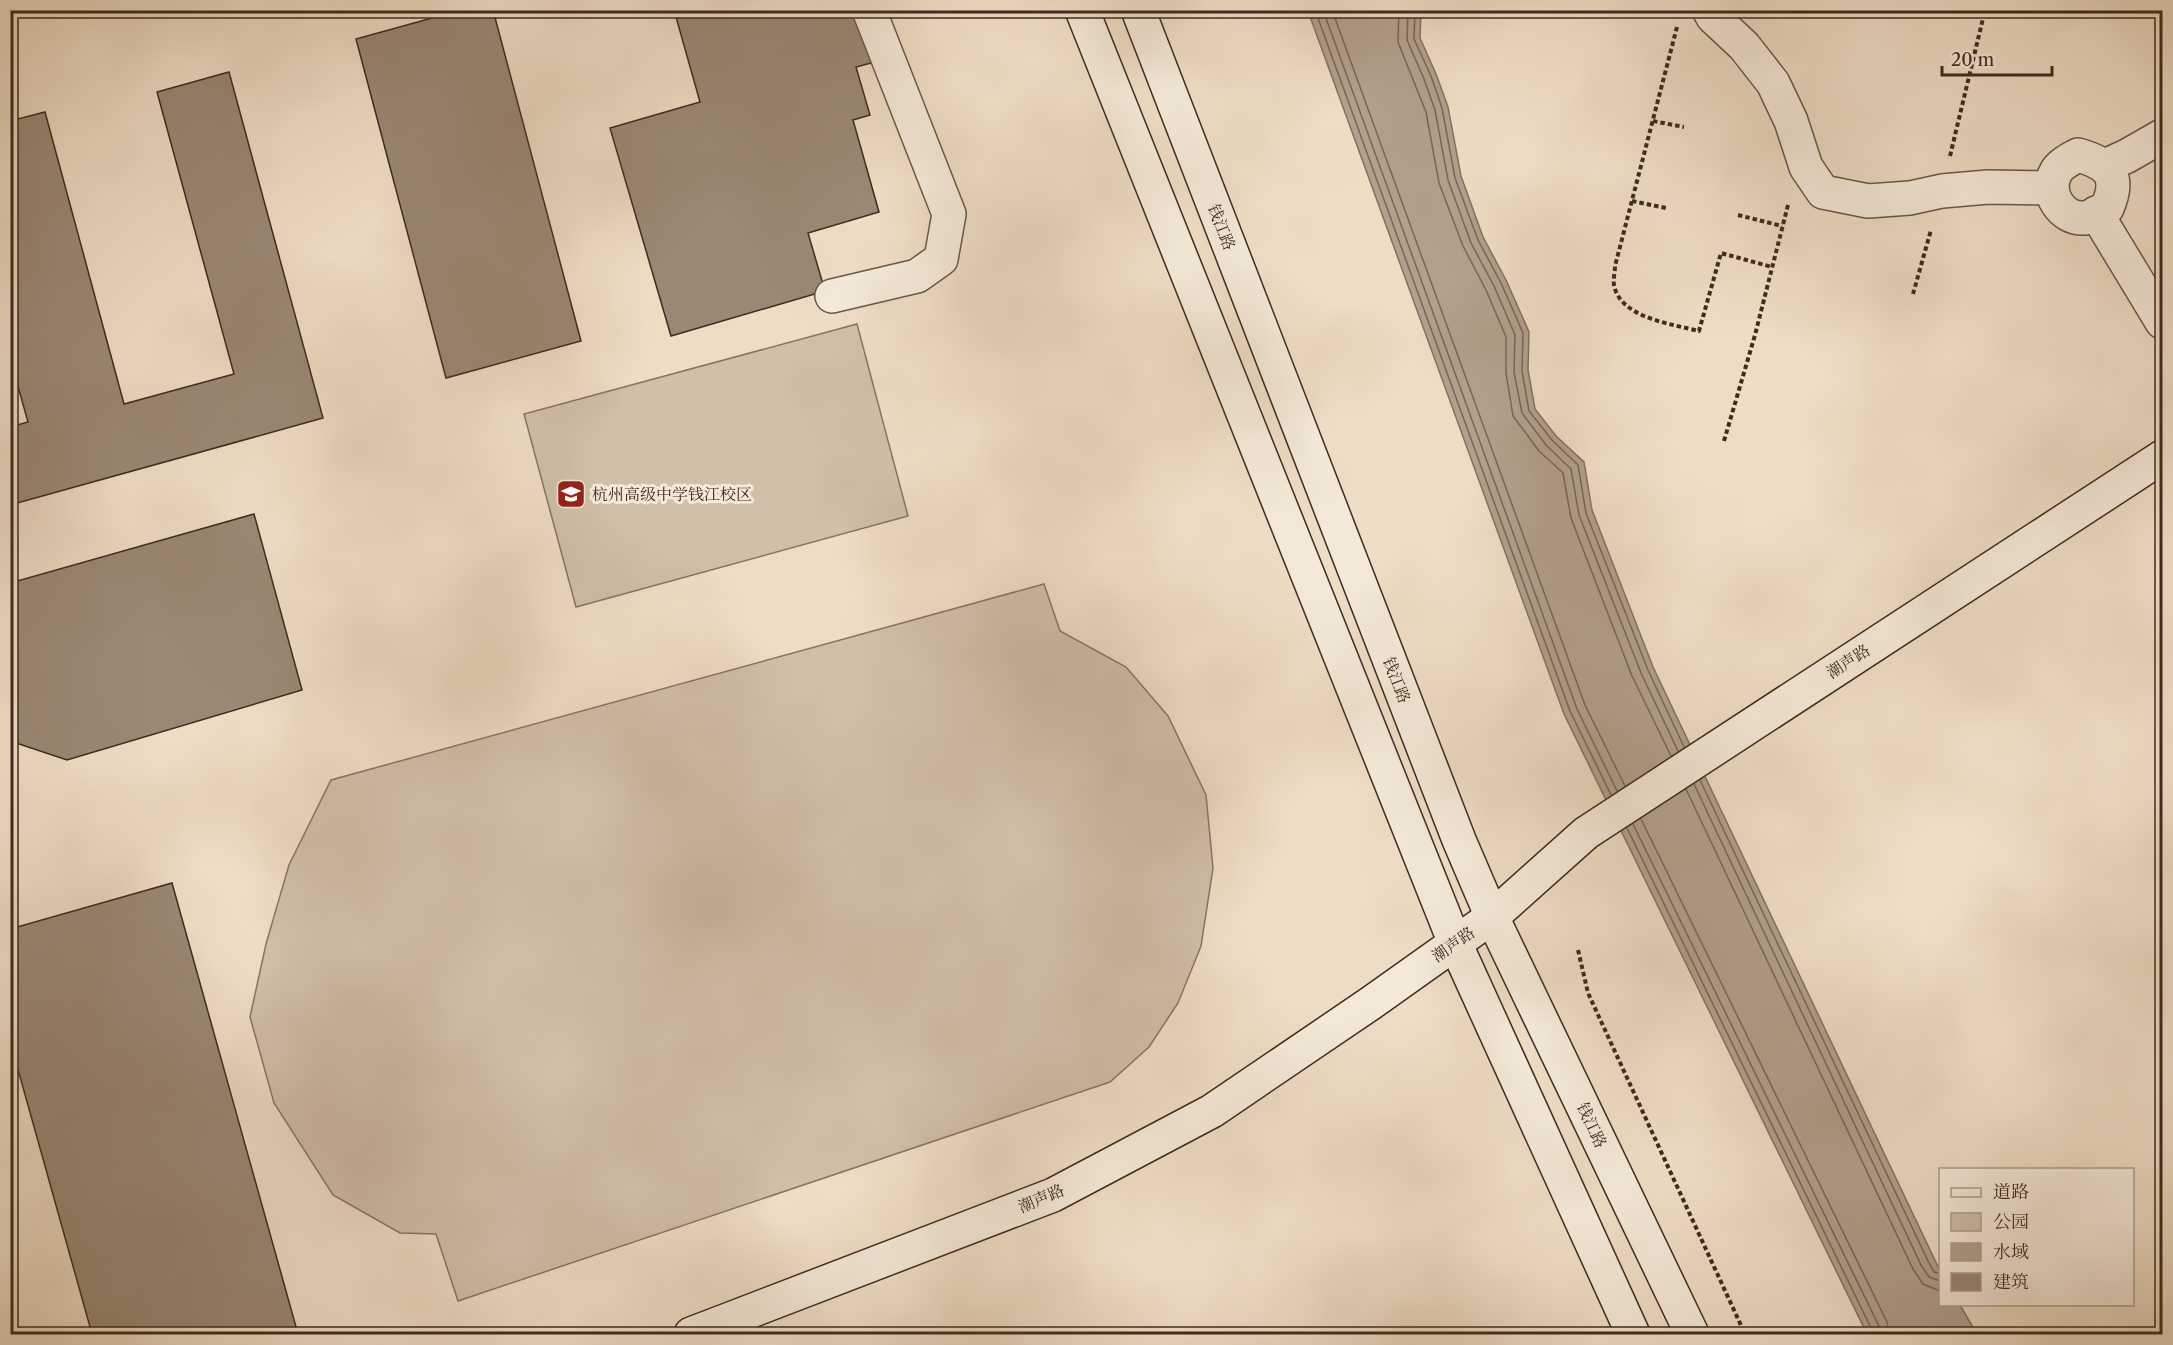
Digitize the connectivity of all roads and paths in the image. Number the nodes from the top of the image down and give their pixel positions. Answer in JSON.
{"nodes":[{"id":1,"x":869,"y":10,"type":"edge"},
{"id":2,"x":1082,"y":10,"type":"edge"},
{"id":3,"x":1138,"y":10,"type":"edge"},
{"id":4,"x":1695,"y":15,"type":"edge"},
{"id":5,"x":1653,"y":121,"type":"junction"},
{"id":6,"x":1684,"y":128,"type":"dead end"},
{"id":7,"x":2163,"y":136,"type":"edge"},
{"id":8,"x":1801,"y":152,"type":"junction"},
{"id":9,"x":2105,"y":166,"type":"junction"},
{"id":10,"x":2052,"y":188,"type":"junction"},
{"id":11,"x":1632,"y":201,"type":"junction"},
{"id":12,"x":1666,"y":208,"type":"dead end"},
{"id":13,"x":2097,"y":213,"type":"junction"},
{"id":14,"x":1738,"y":215,"type":"dead end"},
{"id":15,"x":1782,"y":226,"type":"junction"},
{"id":16,"x":1772,"y":267,"type":"junction"},
{"id":17,"x":832,"y":296,"type":"dead end"},
{"id":18,"x":2163,"y":322,"type":"edge"},
{"id":19,"x":1724,"y":441,"type":"dead end"},
{"id":20,"x":2163,"y":457,"type":"edge"},
{"id":21,"x":1492,"y":917,"type":"junction"},
{"id":22,"x":1455,"y":943,"type":"junction"},
{"id":23,"x":1578,"y":950,"type":"dead end"},
{"id":24,"x":691,"y":1335,"type":"edge"},
{"id":25,"x":1633,"y":1335,"type":"edge"},
{"id":26,"x":1692,"y":1335,"type":"edge"},
{"id":27,"x":1745,"y":1335,"type":"edge"}],
"edges":[{"from":1,"to":17,"type":"street"},
{"from":2,"to":22,"type":"street"},
{"from":3,"to":21,"type":"street","name":"钱江路"},
{"from":4,"to":5,"type":"path"},
{"from":4,"to":8,"type":"street"},
{"from":5,"to":6,"type":"path"},
{"from":5,"to":11,"type":"path"},
{"from":7,"to":9,"type":"street"},
{"from":8,"to":10,"type":"street"},
{"from":8,"to":15,"type":"path"},
{"from":9,"to":10,"type":"street"},
{"from":9,"to":13,"type":"street"},
{"from":10,"to":13,"type":"street"},
{"from":11,"to":12,"type":"path"},
{"from":11,"to":16,"type":"path"},
{"from":13,"to":18,"type":"street"},
{"from":14,"to":15,"type":"path"},
{"from":15,"to":16,"type":"path"},
{"from":16,"to":19,"type":"path"},
{"from":20,"to":21,"type":"street","name":"潮声路"},
{"from":21,"to":22,"type":"street","name":"潮声路"},
{"from":21,"to":26,"type":"street","name":"钱江路"},
{"from":22,"to":24,"type":"street","name":"潮声路"},
{"from":22,"to":25,"type":"street"},
{"from":23,"to":27,"type":"path"}]}
